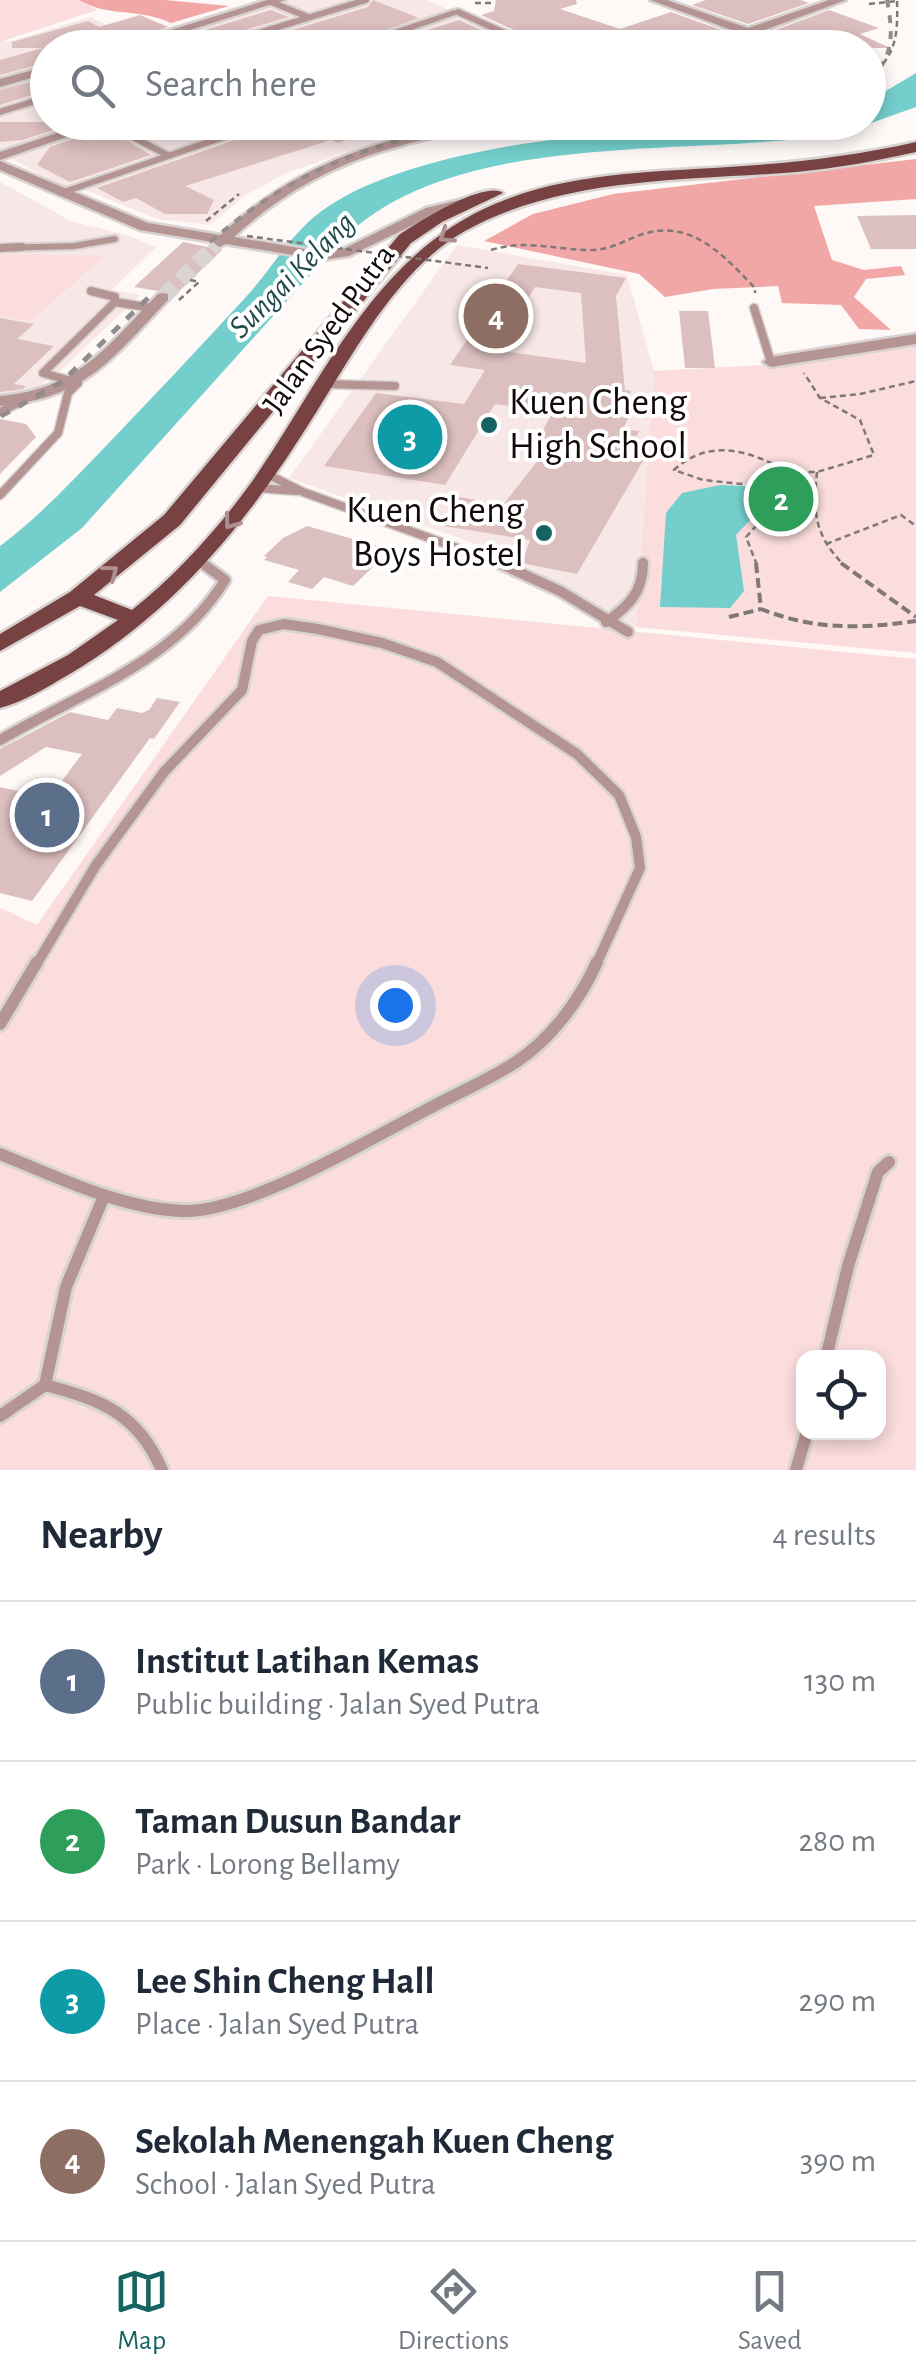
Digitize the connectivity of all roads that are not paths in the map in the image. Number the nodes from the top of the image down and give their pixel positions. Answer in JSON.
{"nodes":[{"id":1,"x":366,"y":0,"type":"edge"},
{"id":2,"x":656,"y":0,"type":"edge"},
{"id":3,"x":840,"y":0,"type":"edge"},
{"id":4,"x":275,"y":1,"type":"edge"},
{"id":5,"x":452,"y":9,"type":"joint"},
{"id":6,"x":309,"y":17,"type":"junction"},
{"id":7,"x":178,"y":30,"type":"edge"},
{"id":8,"x":268,"y":30,"type":"edge"},
{"id":9,"x":395,"y":30,"type":"edge"},
{"id":10,"x":497,"y":30,"type":"edge"},
{"id":11,"x":741,"y":30,"type":"edge"},
{"id":12,"x":753,"y":30,"type":"edge"},
{"id":13,"x":30,"y":73,"type":"edge"},
{"id":14,"x":0,"y":82,"type":"edge"},
{"id":15,"x":30,"y":103,"type":"edge"},
{"id":16,"x":0,"y":112,"type":"edge"},
{"id":17,"x":916,"y":132,"type":"edge"},
{"id":18,"x":886,"y":138,"type":"edge"},
{"id":19,"x":49,"y":140,"type":"edge"},
{"id":20,"x":139,"y":140,"type":"edge"},
{"id":21,"x":217,"y":140,"type":"edge"},
{"id":22,"x":416,"y":140,"type":"edge"},
{"id":23,"x":876,"y":140,"type":"edge"},
{"id":24,"x":214,"y":141,"type":"joint"},
{"id":25,"x":916,"y":148,"type":"edge"},
{"id":26,"x":0,"y":156,"type":"edge"},
{"id":27,"x":170,"y":156,"type":"junction"},
{"id":28,"x":0,"y":165,"type":"edge"},
{"id":29,"x":62,"y":193,"type":"junction"},
{"id":30,"x":476,"y":200,"type":"junction"},
{"id":31,"x":115,"y":239,"type":"dead end"},
{"id":32,"x":231,"y":241,"type":"junction"},
{"id":33,"x":0,"y":248,"type":"edge"},
{"id":34,"x":91,"y":290,"type":"dead end"},
{"id":35,"x":115,"y":302,"type":"junction"},
{"id":36,"x":161,"y":305,"type":"joint"},
{"id":37,"x":754,"y":308,"type":"road end"},
{"id":38,"x":916,"y":339,"type":"edge"},
{"id":39,"x":771,"y":362,"type":"joint"},
{"id":40,"x":373,"y":373,"type":"dead end"},
{"id":41,"x":78,"y":383,"type":"junction"},
{"id":42,"x":324,"y":384,"type":"junction"},
{"id":43,"x":354,"y":384,"type":"junction"},
{"id":44,"x":395,"y":386,"type":"dead end"},
{"id":45,"x":0,"y":401,"type":"edge"},
{"id":46,"x":22,"y":401,"type":"junction"},
{"id":47,"x":0,"y":412,"type":"edge"},
{"id":48,"x":262,"y":481,"type":"junction"},
{"id":49,"x":304,"y":492,"type":"junction"},
{"id":50,"x":0,"y":495,"type":"edge"},
{"id":51,"x":200,"y":561,"type":"junction"},
{"id":52,"x":643,"y":562,"type":"dead end"},
{"id":53,"x":78,"y":597,"type":"junction"},
{"id":54,"x":138,"y":620,"type":"junction"},
{"id":55,"x":606,"y":622,"type":"junction"},
{"id":56,"x":628,"y":632,"type":"dead end"},
{"id":57,"x":0,"y":644,"type":"edge"},
{"id":58,"x":0,"y":700,"type":"edge"},
{"id":59,"x":0,"y":740,"type":"edge"},
{"id":60,"x":0,"y":1024,"type":"edge"},
{"id":61,"x":0,"y":1154,"type":"edge"},
{"id":62,"x":888,"y":1162,"type":"dead end"},
{"id":63,"x":104,"y":1196,"type":"junction"},
{"id":64,"x":828,"y":1350,"type":"edge"},
{"id":65,"x":44,"y":1385,"type":"junction"},
{"id":66,"x":0,"y":1416,"type":"edge"},
{"id":67,"x":805,"y":1440,"type":"edge"},
{"id":68,"x":162,"y":1470,"type":"edge"},
{"id":69,"x":796,"y":1470,"type":"edge"}],
"edges":[{"from":1,"to":6,"type":"lane"},
{"from":2,"to":11,"type":"street"},
{"from":3,"to":12,"type":"street"},
{"from":4,"to":6,"type":"lane"},
{"from":4,"to":7,"type":"street"},
{"from":5,"to":9,"type":"street"},
{"from":5,"to":10,"type":"lane"},
{"from":6,"to":8,"type":"lane"},
{"from":13,"to":14,"type":"street"},
{"from":15,"to":16,"type":"lane"},
{"from":17,"to":18,"type":"main road","name":"Jalan Syed Putra"},
{"from":19,"to":26,"type":"street"},
{"from":20,"to":27,"type":"lane"},
{"from":21,"to":24,"type":"lane"},
{"from":22,"to":32,"type":"street"},
{"from":23,"to":30,"type":"main road","name":"Jalan Syed Putra"},
{"from":24,"to":27,"type":"lane"},
{"from":25,"to":42,"type":"main road","name":"Jalan Syed Putra","one_way":true},
{"from":27,"to":29,"type":"lane"},
{"from":28,"to":29,"type":"street"},
{"from":29,"to":32,"type":"street"},
{"from":30,"to":32,"type":"street","bridge":true},
{"from":53,"to":30,"type":"main road","name":"Jalan Syed Putra","one_way":true},
{"from":31,"to":33,"type":"lane"},
{"from":34,"to":35,"type":"lane"},
{"from":35,"to":36,"type":"lane"},
{"from":35,"to":41,"type":"lane"},
{"from":36,"to":41,"type":"street"},
{"from":37,"to":39,"type":"lane"},
{"from":38,"to":39,"type":"street"},
{"from":40,"to":43,"type":"lane"},
{"from":41,"to":46,"type":"street"},
{"from":41,"to":50,"type":"lane"},
{"from":42,"to":43,"type":"lane"},
{"from":42,"to":48,"type":"main road","name":"Jalan Syed Putra"},
{"from":43,"to":44,"type":"lane"},
{"from":45,"to":46,"type":"street"},
{"from":46,"to":47,"type":"lane"},
{"from":48,"to":49,"type":"lane"},
{"from":48,"to":49,"type":"lane"},
{"from":48,"to":51,"type":"main road","name":"Jalan Syed Putra","one_way":true},
{"from":49,"to":55,"type":"lane"},
{"from":51,"to":54,"type":"main road","name":"Jalan Syed Putra"},
{"from":51,"to":59,"type":"lane"},
{"from":52,"to":55,"type":"lane"},
{"from":53,"to":54,"type":"main road"},
{"from":53,"to":57,"type":"main road","name":"Jalan Syed Putra"},
{"from":54,"to":58,"type":"main road","name":"Jalan Syed Putra"},
{"from":55,"to":56,"type":"lane"},
{"from":60,"to":63,"type":"lane"},
{"from":61,"to":63,"type":"lane"},
{"from":62,"to":64,"type":"lane"},
{"from":63,"to":65,"type":"lane"},
{"from":65,"to":66,"type":"lane"},
{"from":65,"to":68,"type":"lane"},
{"from":67,"to":69,"type":"lane"}]}
